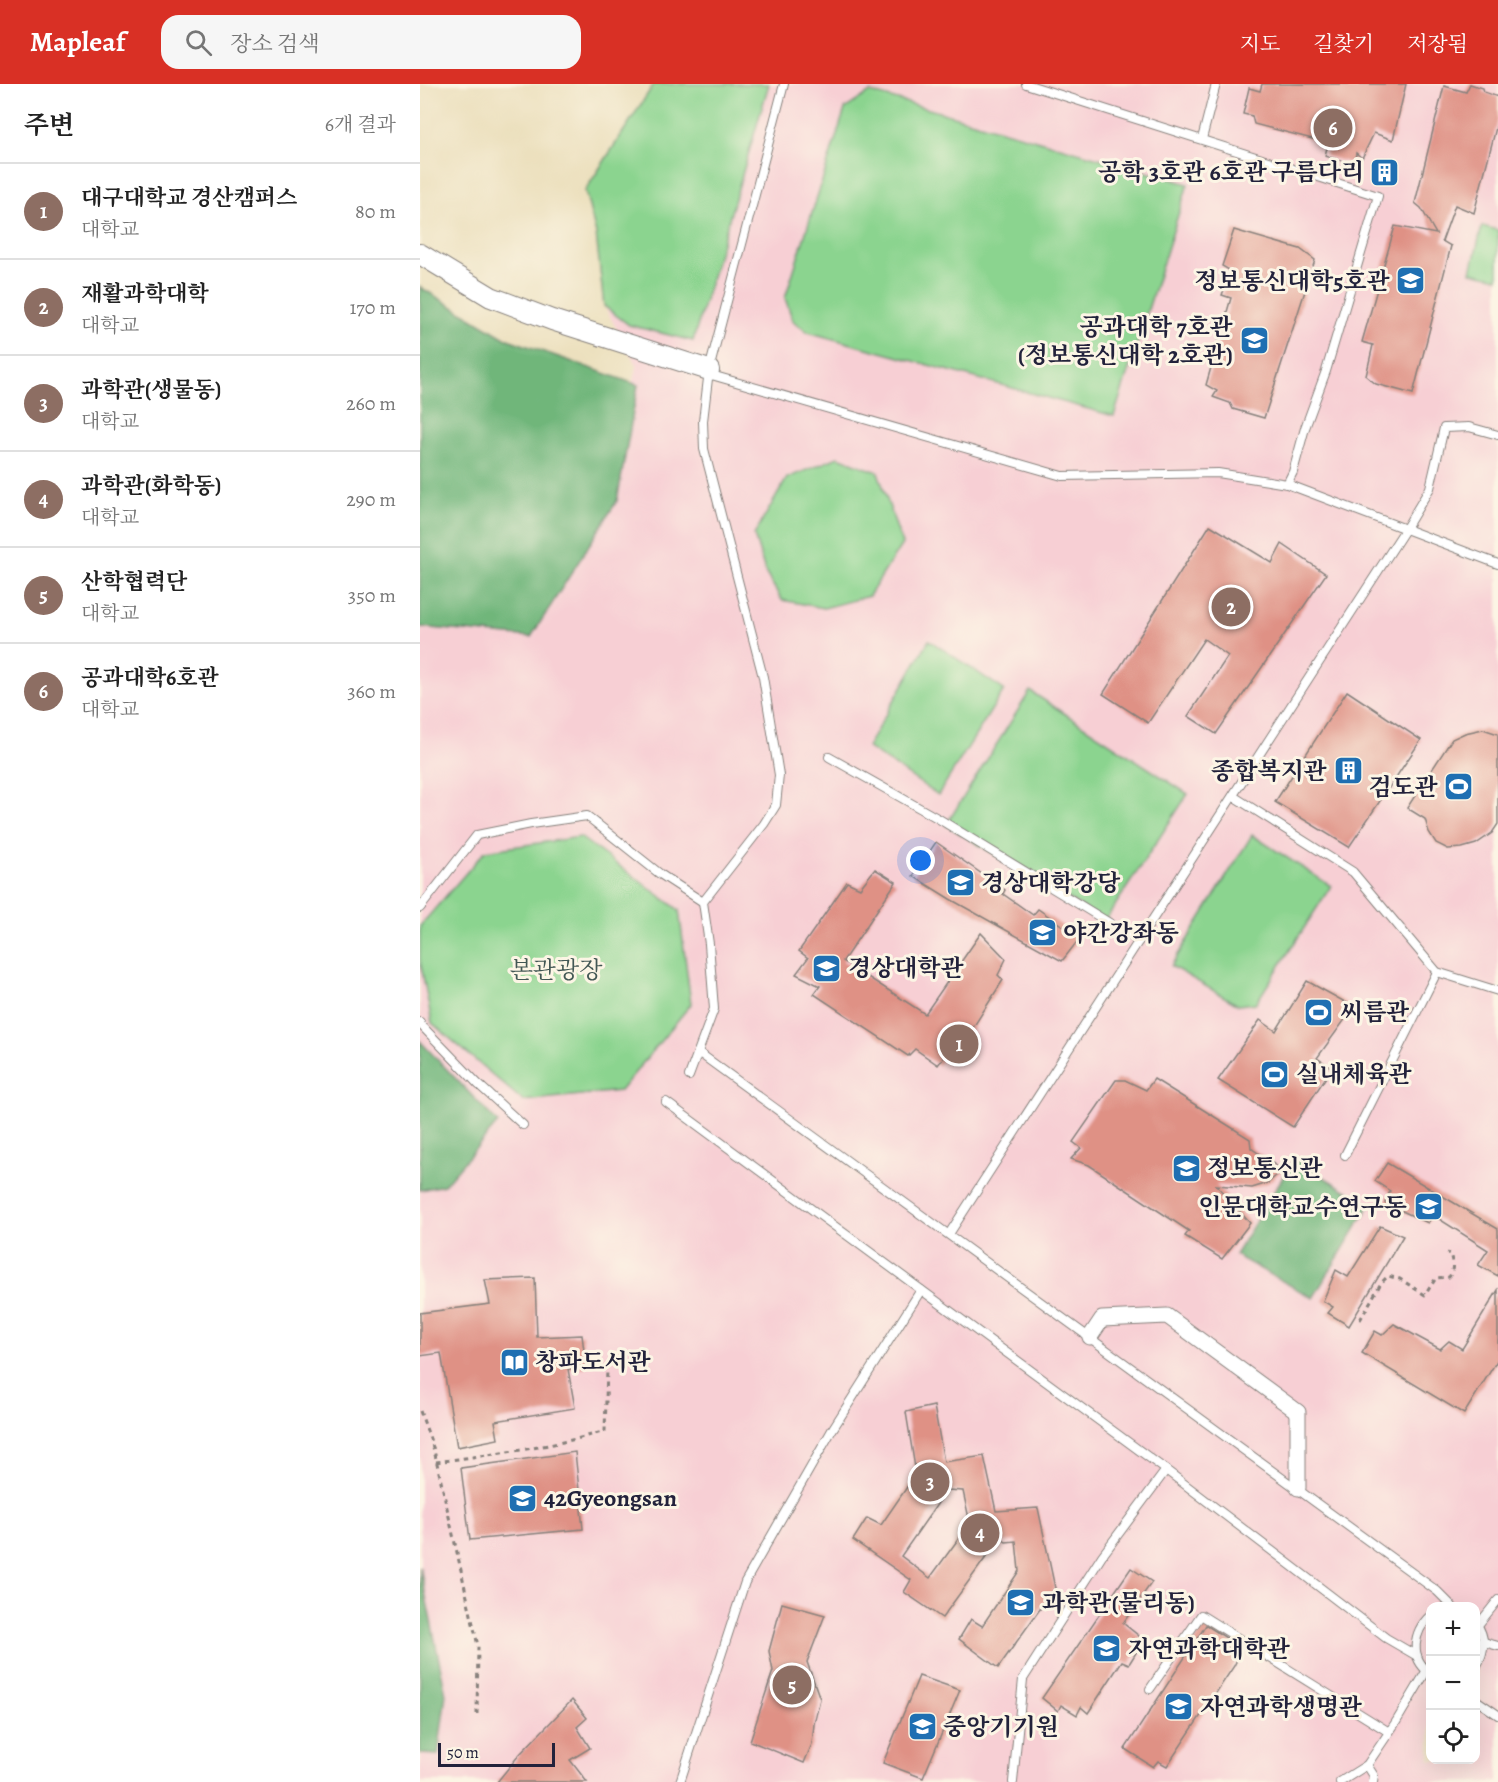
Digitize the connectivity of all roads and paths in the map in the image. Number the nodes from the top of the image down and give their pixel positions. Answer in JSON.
{"nodes":[{"id":1,"x":784,"y":84,"type":"edge"},
{"id":2,"x":1026,"y":84,"type":"edge"},
{"id":3,"x":1216,"y":84,"type":"edge"},
{"id":4,"x":1202,"y":139,"type":"junction"},
{"id":5,"x":420,"y":254,"type":"edge"},
{"id":6,"x":708,"y":372,"type":"junction"},
{"id":7,"x":1498,"y":435,"type":"edge"},
{"id":8,"x":1287,"y":484,"type":"junction"},
{"id":9,"x":1406,"y":528,"type":"junction"},
{"id":10,"x":1498,"y":564,"type":"edge"},
{"id":11,"x":829,"y":757,"type":"dead end"},
{"id":12,"x":1233,"y":796,"type":"junction"},
{"id":13,"x":703,"y":902,"type":"junction"},
{"id":14,"x":420,"y":909,"type":"edge"},
{"id":15,"x":1139,"y":941,"type":"junction"},
{"id":16,"x":1437,"y":972,"type":"junction"},
{"id":17,"x":1498,"y":991,"type":"edge"},
{"id":18,"x":420,"y":1022,"type":"edge"},
{"id":19,"x":698,"y":1052,"type":"junction"},
{"id":20,"x":689,"y":1076,"type":"dead end"},
{"id":21,"x":666,"y":1102,"type":"dead end"},
{"id":22,"x":523,"y":1125,"type":"dead end"},
{"id":23,"x":1345,"y":1155,"type":"dead end"},
{"id":24,"x":949,"y":1234,"type":"junction"},
{"id":25,"x":1447,"y":1253,"type":"dead end"},
{"id":26,"x":921,"y":1290,"type":"junction"},
{"id":27,"x":1360,"y":1320,"type":"dead end"},
{"id":28,"x":1090,"y":1337,"type":"junction"},
{"id":29,"x":607,"y":1370,"type":"dead end"},
{"id":30,"x":420,"y":1411,"type":"edge"},
{"id":31,"x":436,"y":1462,"type":"junction"},
{"id":32,"x":1166,"y":1470,"type":"junction"},
{"id":33,"x":1298,"y":1488,"type":"junction"},
{"id":34,"x":1498,"y":1600,"type":"edge"},
{"id":35,"x":1448,"y":1602,"type":"edge"},
{"id":36,"x":1426,"y":1621,"type":"edge"},
{"id":37,"x":1480,"y":1621,"type":"edge"},
{"id":38,"x":1480,"y":1632,"type":"edge"},
{"id":39,"x":1484,"y":1642,"type":"junction"},
{"id":40,"x":1498,"y":1646,"type":"edge"},
{"id":41,"x":1417,"y":1656,"type":"junction"},
{"id":42,"x":1480,"y":1660,"type":"edge"},
{"id":43,"x":1426,"y":1668,"type":"edge"},
{"id":44,"x":1426,"y":1676,"type":"edge"},
{"id":45,"x":1150,"y":1689,"type":"dead end"},
{"id":46,"x":1480,"y":1703,"type":"edge"},
{"id":47,"x":477,"y":1714,"type":"dead end"},
{"id":48,"x":1498,"y":1715,"type":"edge"},
{"id":49,"x":1389,"y":1732,"type":"junction"},
{"id":50,"x":1367,"y":1765,"type":"junction"},
{"id":51,"x":680,"y":1782,"type":"edge"},
{"id":52,"x":1013,"y":1782,"type":"edge"},
{"id":53,"x":1340,"y":1782,"type":"edge"},
{"id":54,"x":1372,"y":1782,"type":"edge"}],
"edges":[{"from":1,"to":6,"type":"lane"},
{"from":2,"to":4,"type":"lane"},
{"from":3,"to":4,"type":"lane"},
{"from":4,"to":8,"type":"lane"},
{"from":5,"to":6,"type":"street"},
{"from":6,"to":8,"type":"lane"},
{"from":6,"to":13,"type":"lane"},
{"from":7,"to":9,"type":"lane"},
{"from":8,"to":9,"type":"lane"},
{"from":9,"to":10,"type":"lane"},
{"from":9,"to":12,"type":"lane"},
{"from":11,"to":15,"type":"lane"},
{"from":12,"to":15,"type":"lane"},
{"from":12,"to":16,"type":"lane"},
{"from":13,"to":14,"type":"lane"},
{"from":13,"to":19,"type":"lane"},
{"from":15,"to":24,"type":"lane"},
{"from":16,"to":17,"type":"lane"},
{"from":16,"to":23,"type":"lane"},
{"from":18,"to":22,"type":"lane"},
{"from":19,"to":20,"type":"lane"},
{"from":19,"to":24,"type":"lane"},
{"from":21,"to":26,"type":"lane"},
{"from":24,"to":28,"type":"lane"},
{"from":25,"to":27,"type":"path"},
{"from":26,"to":32,"type":"lane"},
{"from":26,"to":51,"type":"lane"},
{"from":28,"to":33,"type":"lane"},
{"from":28,"to":33,"type":"street"},
{"from":29,"to":31,"type":"path"},
{"from":30,"to":31,"type":"path"},
{"from":31,"to":47,"type":"path"},
{"from":32,"to":41,"type":"lane"},
{"from":32,"to":52,"type":"lane"},
{"from":33,"to":35,"type":"lane"},
{"from":34,"to":37,"type":"lane"},
{"from":36,"to":41,"type":"lane"},
{"from":38,"to":39,"type":"lane"},
{"from":39,"to":40,"type":"lane"},
{"from":39,"to":42,"type":"lane"},
{"from":41,"to":43,"type":"lane"},
{"from":44,"to":49,"type":"lane"},
{"from":45,"to":49,"type":"lane"},
{"from":46,"to":48,"type":"lane"},
{"from":49,"to":50,"type":"lane"},
{"from":50,"to":53,"type":"lane"},
{"from":50,"to":54,"type":"lane"}]}
